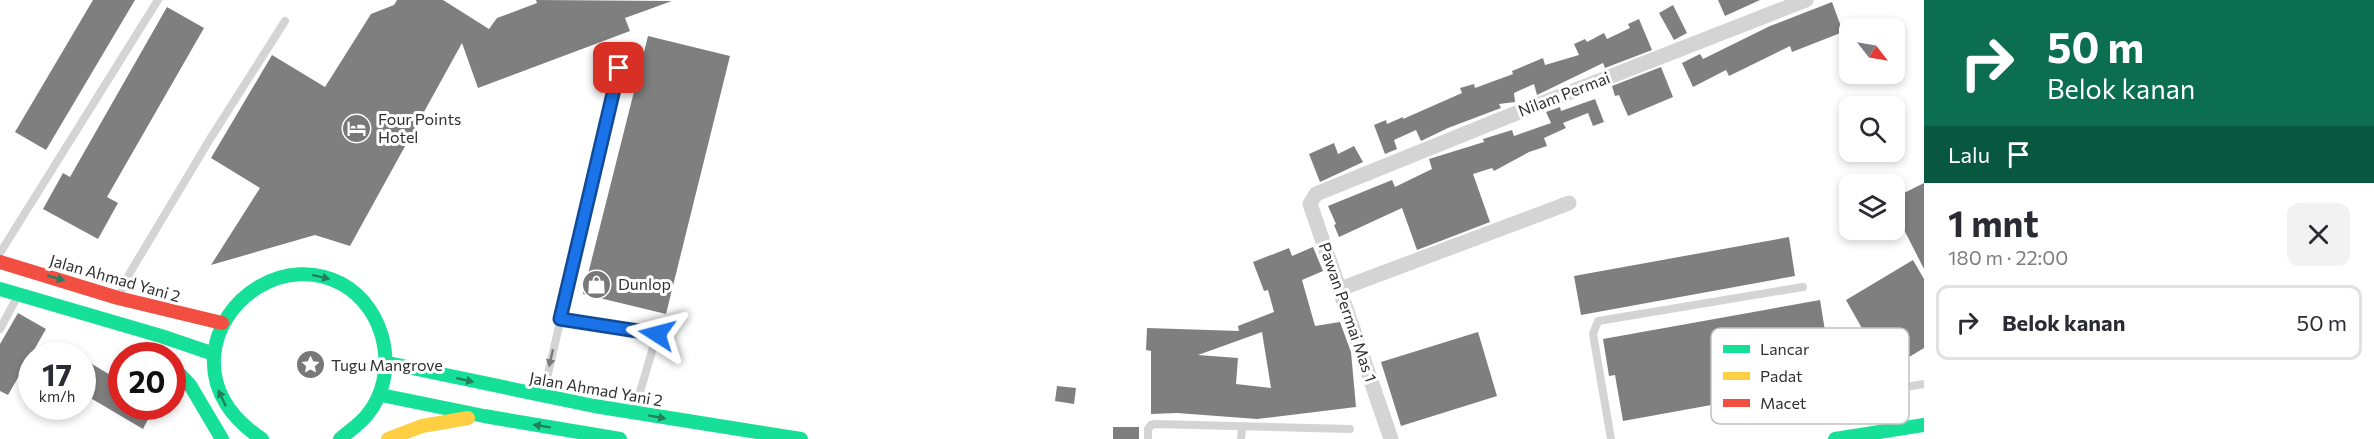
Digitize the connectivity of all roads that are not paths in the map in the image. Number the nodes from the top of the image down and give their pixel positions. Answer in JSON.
{"nodes":[{"id":1,"x":158,"y":0,"type":"edge"},
{"id":2,"x":1806,"y":0,"type":"edge"},
{"id":3,"x":285,"y":21,"type":"dead end"},
{"id":4,"x":619,"y":68,"type":"dead end"},
{"id":5,"x":1324,"y":192,"type":"joint"},
{"id":6,"x":1569,"y":202,"type":"dead end"},
{"id":7,"x":0,"y":253,"type":"edge"},
{"id":8,"x":0,"y":262,"type":"edge"},
{"id":9,"x":1803,"y":287,"type":"dead end"},
{"id":10,"x":1340,"y":289,"type":"junction"},
{"id":11,"x":0,"y":290,"type":"edge"},
{"id":12,"x":18,"y":295,"type":"junction"},
{"id":13,"x":118,"y":298,"type":"junction"},
{"id":14,"x":560,"y":319,"type":"junction"},
{"id":15,"x":222,"y":324,"type":"junction"},
{"id":16,"x":133,"y":327,"type":"junction"},
{"id":17,"x":0,"y":329,"type":"edge"},
{"id":18,"x":148,"y":342,"type":"edge"},
{"id":19,"x":214,"y":354,"type":"junction"},
{"id":20,"x":388,"y":363,"type":"junction"},
{"id":21,"x":186,"y":381,"type":"edge"},
{"id":22,"x":1924,"y":384,"type":"edge"},
{"id":23,"x":1909,"y":386,"type":"edge"},
{"id":24,"x":381,"y":395,"type":"junction"},
{"id":25,"x":542,"y":397,"type":"junction"},
{"id":26,"x":634,"y":413,"type":"junction"},
{"id":27,"x":484,"y":416,"type":"junction"},
{"id":28,"x":1893,"y":424,"type":"edge"},
{"id":29,"x":1924,"y":425,"type":"edge"},
{"id":30,"x":1242,"y":426,"type":"junction"},
{"id":31,"x":1350,"y":429,"type":"dead end"},
{"id":32,"x":1894,"y":430,"type":"junction"},
{"id":33,"x":222,"y":439,"type":"edge"},
{"id":34,"x":262,"y":439,"type":"edge"},
{"id":35,"x":340,"y":439,"type":"edge"},
{"id":36,"x":388,"y":439,"type":"edge"},
{"id":37,"x":620,"y":439,"type":"edge"},
{"id":38,"x":801,"y":439,"type":"edge"},
{"id":39,"x":1148,"y":439,"type":"edge"},
{"id":40,"x":1241,"y":439,"type":"edge"},
{"id":41,"x":1391,"y":439,"type":"edge"},
{"id":42,"x":1611,"y":439,"type":"edge"},
{"id":43,"x":1835,"y":439,"type":"edge"}],
"edges":[{"from":1,"to":7,"type":"lane"},
{"from":2,"to":5,"type":"street","name":"Nilam Permai"},
{"from":3,"to":13,"type":"lane"},
{"from":4,"to":14,"type":"lane"},
{"from":5,"to":10,"type":"street","name":"Pawan Permai Mas 1"},
{"from":6,"to":10,"type":"street"},
{"from":8,"to":13,"type":"highway","name":"Jalan Ahmad Yani 2","one_way":true},
{"from":9,"to":42,"type":"lane"},
{"from":10,"to":41,"type":"street","name":"Pawan Permai Mas 1"},
{"from":11,"to":12,"type":"highway"},
{"from":12,"to":16,"type":"highway"},
{"from":12,"to":17,"type":"lane"},
{"from":13,"to":15,"type":"highway","name":"Jalan Ahmad Yani 2"},
{"from":14,"to":25,"type":"lane","one_way":true},
{"from":14,"to":26,"type":"lane"},
{"from":15,"to":19,"type":"highway"},
{"from":15,"to":20,"type":"highway","one_way":true},
{"from":16,"to":18,"type":"highway"},
{"from":16,"to":19,"type":"highway"},
{"from":34,"to":19,"type":"highway","one_way":true},
{"from":20,"to":24,"type":"highway"},
{"from":20,"to":25,"type":"highway","name":"Jalan Ahmad Yani 2","one_way":true},
{"from":21,"to":33,"type":"highway"},
{"from":22,"to":23,"type":"lane"},
{"from":24,"to":27,"type":"highway"},
{"from":24,"to":35,"type":"highway"},
{"from":25,"to":26,"type":"highway","name":"Jalan Ahmad Yani 2"},
{"from":26,"to":38,"type":"highway","name":"Jalan Ahmad Yani 2","one_way":true},
{"from":27,"to":36,"type":"highway"},
{"from":37,"to":27,"type":"highway","one_way":true},
{"from":28,"to":32,"type":"lane"},
{"from":29,"to":32,"type":"highway"},
{"from":30,"to":31,"type":"lane"},
{"from":30,"to":39,"type":"lane"},
{"from":30,"to":40,"type":"lane"},
{"from":32,"to":43,"type":"highway"}]}
